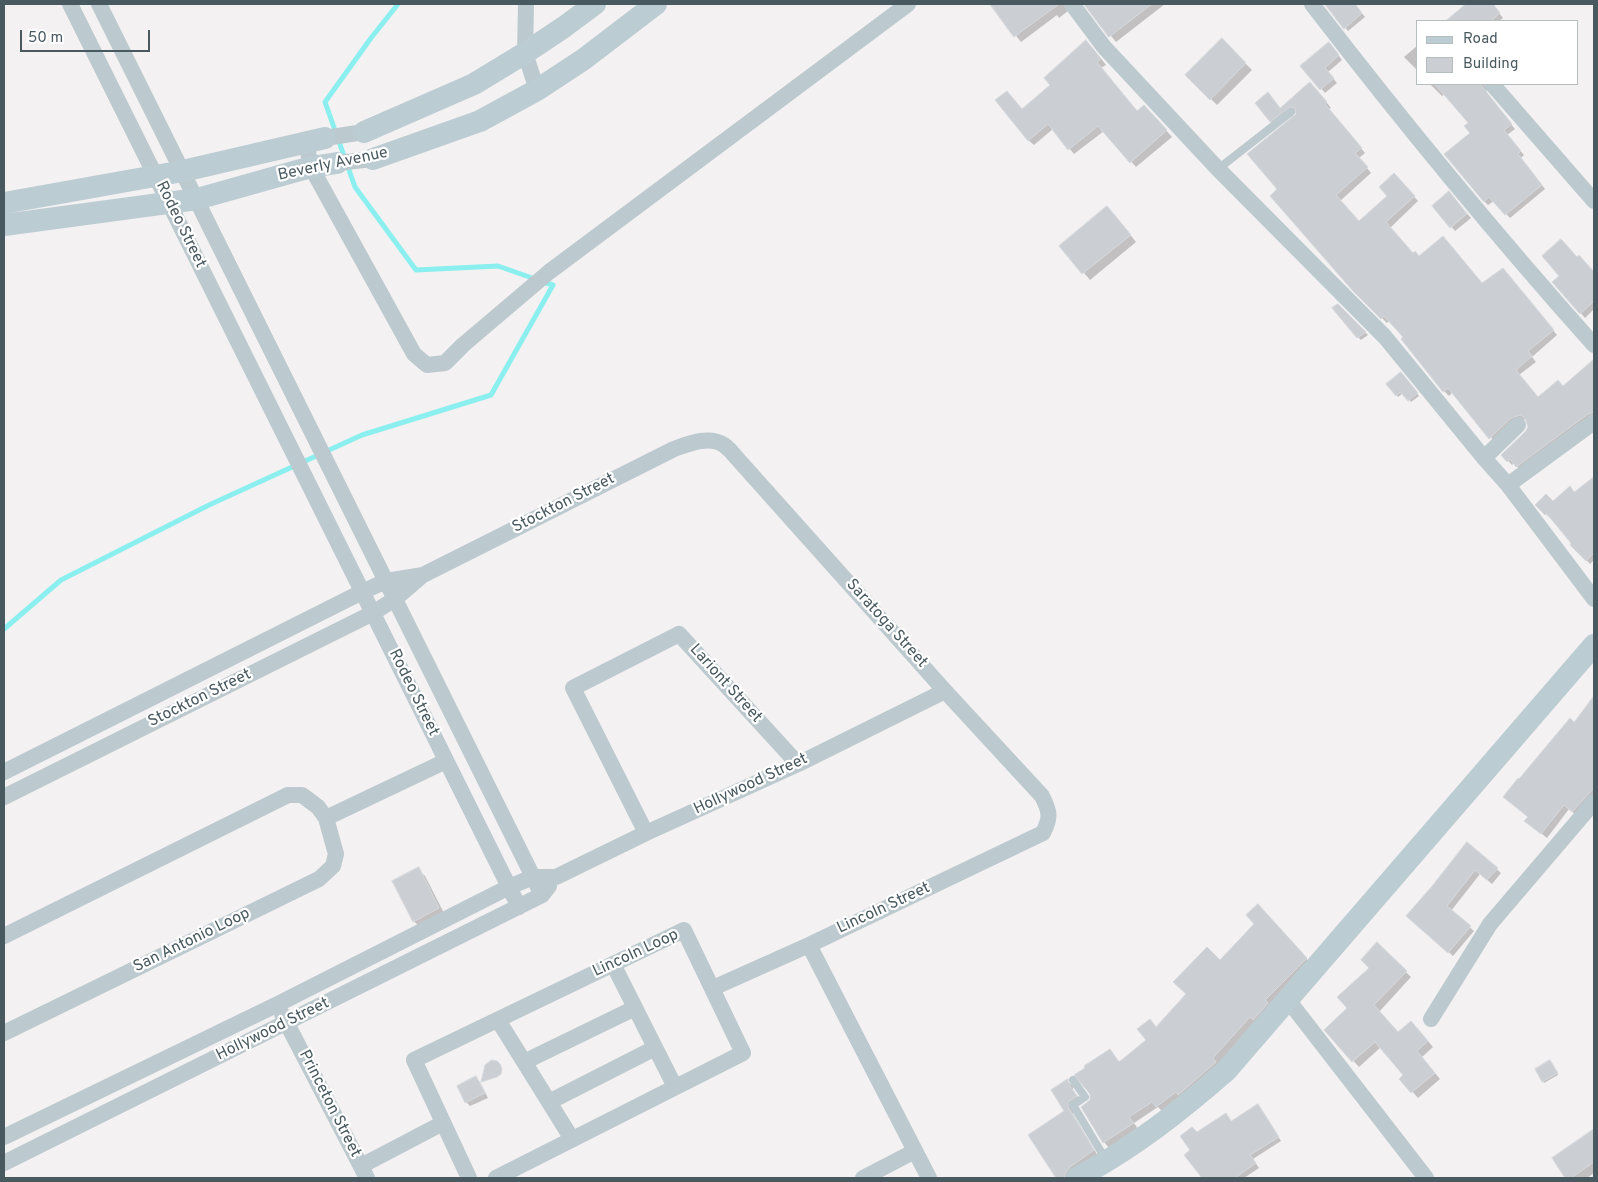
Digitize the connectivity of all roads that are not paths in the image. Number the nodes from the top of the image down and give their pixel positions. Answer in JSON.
{"nodes":[{"id":1,"x":70,"y":4,"type":"edge"},
{"id":2,"x":99,"y":4,"type":"edge"},
{"id":3,"x":526,"y":4,"type":"edge"},
{"id":4,"x":595,"y":4,"type":"edge"},
{"id":5,"x":656,"y":4,"type":"edge"},
{"id":6,"x":908,"y":4,"type":"edge"},
{"id":7,"x":1072,"y":4,"type":"edge"},
{"id":8,"x":1312,"y":4,"type":"edge"},
{"id":9,"x":525,"y":53,"type":"junction"},
{"id":10,"x":1493,"y":85,"type":"edge"},
{"id":11,"x":537,"y":90,"type":"junction"},
{"id":12,"x":1291,"y":112,"type":"dead end"},
{"id":13,"x":364,"y":132,"type":"joint"},
{"id":14,"x":315,"y":140,"type":"junction"},
{"id":15,"x":373,"y":159,"type":"joint"},
{"id":16,"x":337,"y":163,"type":"joint"},
{"id":17,"x":312,"y":167,"type":"junction"},
{"id":18,"x":1218,"y":169,"type":"junction"},
{"id":19,"x":183,"y":171,"type":"junction"},
{"id":20,"x":156,"y":176,"type":"junction"},
{"id":21,"x":197,"y":199,"type":"junction"},
{"id":22,"x":1594,"y":202,"type":"edge"},
{"id":23,"x":169,"y":203,"type":"junction"},
{"id":24,"x":4,"y":204,"type":"edge"},
{"id":25,"x":4,"y":225,"type":"edge"},
{"id":26,"x":1594,"y":345,"type":"edge"},
{"id":27,"x":1594,"y":422,"type":"edge"},
{"id":28,"x":1518,"y":425,"type":"dead end"},
{"id":29,"x":707,"y":440,"type":"joint"},
{"id":30,"x":1484,"y":458,"type":"junction"},
{"id":31,"x":1508,"y":485,"type":"junction"},
{"id":32,"x":424,"y":575,"type":"junction"},
{"id":33,"x":386,"y":581,"type":"junction"},
{"id":34,"x":362,"y":592,"type":"junction"},
{"id":35,"x":395,"y":599,"type":"junction"},
{"id":36,"x":1594,"y":599,"type":"edge"},
{"id":37,"x":373,"y":613,"type":"junction"},
{"id":38,"x":1594,"y":645,"type":"edge"},
{"id":39,"x":945,"y":691,"type":"junction"},
{"id":40,"x":446,"y":760,"type":"junction"},
{"id":41,"x":798,"y":764,"type":"junction"},
{"id":42,"x":4,"y":772,"type":"edge"},
{"id":43,"x":4,"y":797,"type":"edge"},
{"id":44,"x":1593,"y":808,"type":"edge"},
{"id":45,"x":326,"y":818,"type":"junction"},
{"id":46,"x":1049,"y":821,"type":"joint"},
{"id":47,"x":646,"y":833,"type":"junction"},
{"id":48,"x":533,"y":876,"type":"junction"},
{"id":49,"x":556,"y":877,"type":"junction"},
{"id":50,"x":509,"y":886,"type":"junction"},
{"id":51,"x":542,"y":895,"type":"junction"},
{"id":52,"x":519,"y":907,"type":"junction"},
{"id":53,"x":4,"y":936,"type":"edge"},
{"id":54,"x":809,"y":945,"type":"junction"},
{"id":55,"x":613,"y":964,"type":"junction"},
{"id":56,"x":713,"y":988,"type":"junction"},
{"id":57,"x":1288,"y":1000,"type":"junction"},
{"id":58,"x":278,"y":1004,"type":"junction"},
{"id":59,"x":635,"y":1008,"type":"junction"},
{"id":60,"x":1430,"y":1019,"type":"dead end"},
{"id":61,"x":498,"y":1020,"type":"junction"},
{"id":62,"x":287,"y":1023,"type":"junction"},
{"id":63,"x":4,"y":1033,"type":"edge"},
{"id":64,"x":655,"y":1048,"type":"junction"},
{"id":65,"x":524,"y":1062,"type":"junction"},
{"id":66,"x":1073,"y":1080,"type":"dead end"},
{"id":67,"x":675,"y":1087,"type":"junction"},
{"id":68,"x":549,"y":1102,"type":"junction"},
{"id":69,"x":443,"y":1123,"type":"junction"},
{"id":70,"x":4,"y":1138,"type":"edge"},
{"id":71,"x":572,"y":1139,"type":"junction"},
{"id":72,"x":916,"y":1151,"type":"junction"},
{"id":73,"x":1107,"y":1162,"type":"junction"},
{"id":74,"x":4,"y":1163,"type":"edge"},
{"id":75,"x":364,"y":1172,"type":"edge"},
{"id":76,"x":469,"y":1178,"type":"edge"},
{"id":77,"x":496,"y":1178,"type":"edge"},
{"id":78,"x":862,"y":1178,"type":"edge"},
{"id":79,"x":929,"y":1178,"type":"edge"},
{"id":80,"x":1077,"y":1178,"type":"edge"},
{"id":81,"x":1426,"y":1178,"type":"edge"}],
"edges":[{"from":1,"to":20,"type":"street","name":"Rodeo Street"},
{"from":2,"to":19,"type":"street","name":"Rodeo Street"},
{"from":3,"to":9,"type":"street"},
{"from":4,"to":9,"type":"street","name":"Beverly Avenue"},
{"from":5,"to":11,"type":"street","name":"Beverly Avenue"},
{"from":6,"to":17,"type":"street"},
{"from":7,"to":18,"type":"street"},
{"from":8,"to":26,"type":"street"},
{"from":9,"to":11,"type":"street"},
{"from":9,"to":13,"type":"street","name":"Beverly Avenue"},
{"from":10,"to":22,"type":"street"},
{"from":11,"to":15,"type":"street","name":"Beverly Avenue"},
{"from":12,"to":18,"type":"lane"},
{"from":13,"to":14,"type":"street","name":"Beverly Avenue"},
{"from":14,"to":17,"type":"street"},
{"from":14,"to":19,"type":"street","name":"Beverly Avenue"},
{"from":15,"to":16,"type":"street","name":"Beverly Avenue"},
{"from":16,"to":17,"type":"street","name":"Beverly Avenue"},
{"from":17,"to":21,"type":"street","name":"Beverly Avenue"},
{"from":18,"to":30,"type":"street"},
{"from":19,"to":20,"type":"street","name":"Beverly Avenue"},
{"from":19,"to":21,"type":"street","name":"Rodeo Street"},
{"from":20,"to":23,"type":"street","name":"Rodeo Street"},
{"from":20,"to":24,"type":"street","name":"Beverly Avenue"},
{"from":21,"to":23,"type":"street","name":"Beverly Avenue"},
{"from":21,"to":33,"type":"street","name":"Rodeo Street"},
{"from":23,"to":25,"type":"street","name":"Beverly Avenue"},
{"from":23,"to":34,"type":"street","name":"Rodeo Street"},
{"from":27,"to":31,"type":"street"},
{"from":28,"to":30,"type":"street"},
{"from":29,"to":32,"type":"street","name":"Stockton Street"},
{"from":29,"to":39,"type":"street","name":"Saratoga Street"},
{"from":30,"to":31,"type":"street"},
{"from":31,"to":36,"type":"street"},
{"from":32,"to":33,"type":"street","name":"Stockton Street"},
{"from":32,"to":35,"type":"street","name":"Stockton Street"},
{"from":33,"to":34,"type":"street","name":"Stockton Street"},
{"from":33,"to":35,"type":"street","name":"Rodeo Street"},
{"from":34,"to":37,"type":"street","name":"Rodeo Street"},
{"from":34,"to":42,"type":"street","name":"Stockton Street"},
{"from":35,"to":37,"type":"street","name":"Stockton Street"},
{"from":35,"to":48,"type":"street","name":"Rodeo Street"},
{"from":37,"to":40,"type":"street","name":"Rodeo Street"},
{"from":37,"to":43,"type":"street","name":"Stockton Street"},
{"from":38,"to":57,"type":"street"},
{"from":39,"to":41,"type":"street","name":"Hollywood Street"},
{"from":39,"to":46,"type":"street","name":"Saratoga Street"},
{"from":40,"to":45,"type":"street"},
{"from":40,"to":50,"type":"street","name":"Rodeo Street"},
{"from":41,"to":47,"type":"street","name":"Hollywood Street"},
{"from":41,"to":47,"type":"street","name":"Lariont Street"},
{"from":44,"to":60,"type":"street"},
{"from":45,"to":53,"type":"street","name":"San Antonio Loop"},
{"from":45,"to":63,"type":"street","name":"San Antonio Loop"},
{"from":46,"to":54,"type":"street","name":"Lincoln Street"},
{"from":47,"to":49,"type":"street","name":"Hollywood Street"},
{"from":48,"to":49,"type":"street"},
{"from":48,"to":50,"type":"street","name":"Hollywood Street"},
{"from":48,"to":51,"type":"street","name":"Rodeo Street"},
{"from":49,"to":51,"type":"street"},
{"from":50,"to":52,"type":"street","name":"Rodeo Street"},
{"from":50,"to":58,"type":"street","name":"Hollywood Street"},
{"from":51,"to":52,"type":"street","name":"Hollywood Street"},
{"from":52,"to":62,"type":"street","name":"Hollywood Street"},
{"from":54,"to":56,"type":"street","name":"Lincoln Street"},
{"from":54,"to":72,"type":"street"},
{"from":55,"to":56,"type":"street","name":"Lincoln Loop"},
{"from":55,"to":59,"type":"street"},
{"from":55,"to":61,"type":"street","name":"Lincoln Loop"},
{"from":56,"to":67,"type":"street","name":"Lincoln Loop"},
{"from":57,"to":73,"type":"street"},
{"from":57,"to":81,"type":"street"},
{"from":58,"to":62,"type":"street","name":"Princeton Street"},
{"from":58,"to":70,"type":"street","name":"Hollywood Street"},
{"from":59,"to":64,"type":"street"},
{"from":59,"to":65,"type":"street"},
{"from":61,"to":65,"type":"street"},
{"from":61,"to":69,"type":"street","name":"Lincoln Loop"},
{"from":62,"to":74,"type":"street","name":"Hollywood Street"},
{"from":62,"to":75,"type":"street","name":"Princeton Street"},
{"from":64,"to":67,"type":"street"},
{"from":64,"to":68,"type":"street"},
{"from":65,"to":68,"type":"street"},
{"from":66,"to":73,"type":"lane"},
{"from":67,"to":71,"type":"street","name":"Lincoln Loop"},
{"from":68,"to":71,"type":"street"},
{"from":69,"to":75,"type":"street"},
{"from":69,"to":76,"type":"street","name":"Lincoln Loop"},
{"from":71,"to":77,"type":"street","name":"Lincoln Loop"},
{"from":72,"to":78,"type":"street"},
{"from":72,"to":79,"type":"street"},
{"from":73,"to":80,"type":"street"}]}
